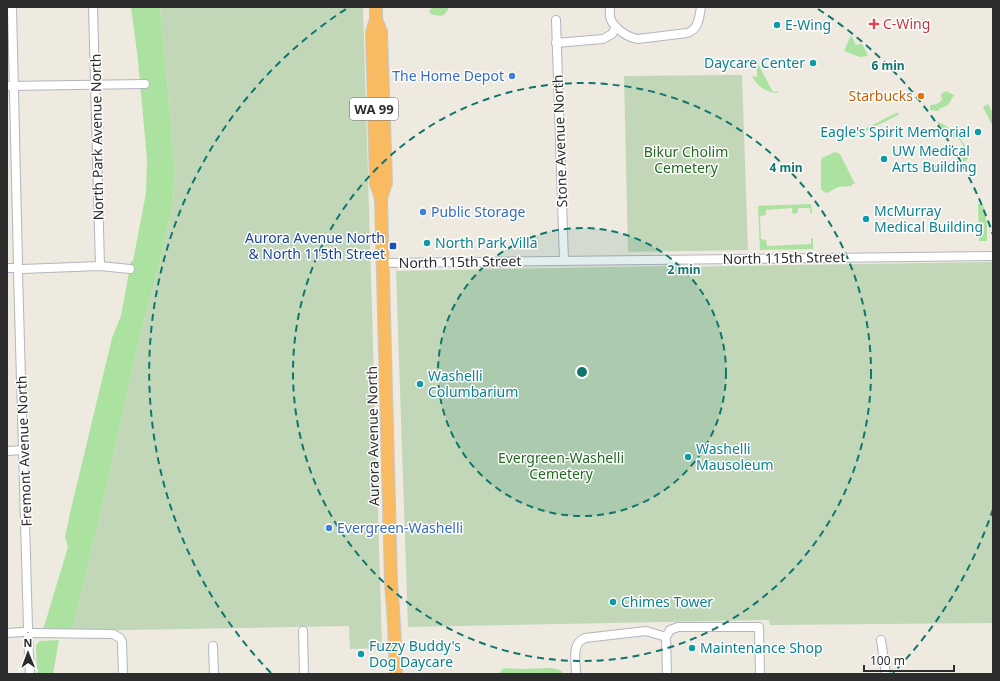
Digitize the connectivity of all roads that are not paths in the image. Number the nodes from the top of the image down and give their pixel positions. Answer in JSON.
{"nodes":[{"id":1,"x":12,"y":7,"type":"edge"},
{"id":2,"x":93,"y":7,"type":"edge"},
{"id":3,"x":610,"y":7,"type":"edge"},
{"id":4,"x":701,"y":7,"type":"edge"},
{"id":5,"x":376,"y":13,"type":"edge"},
{"id":6,"x":556,"y":20,"type":"dead end"},
{"id":7,"x":616,"y":27,"type":"junction"},
{"id":8,"x":556,"y":42,"type":"junction"},
{"id":9,"x":146,"y":84,"type":"dead end"},
{"id":10,"x":96,"y":85,"type":"junction"},
{"id":11,"x":11,"y":86,"type":"edge"},
{"id":12,"x":993,"y":256,"type":"edge"},
{"id":13,"x":564,"y":261,"type":"junction"},
{"id":14,"x":383,"y":263,"type":"junction"},
{"id":15,"x":100,"y":266,"type":"junction"},
{"id":16,"x":16,"y":269,"type":"edge"},
{"id":17,"x":130,"y":269,"type":"dead end"},
{"id":18,"x":24,"y":450,"type":"junction"},
{"id":19,"x":7,"y":451,"type":"edge"},
{"id":20,"x":302,"y":631,"type":"dead end"},
{"id":21,"x":7,"y":633,"type":"edge"},
{"id":22,"x":28,"y":633,"type":"junction"},
{"id":23,"x":666,"y":637,"type":"junction"},
{"id":24,"x":881,"y":640,"type":"dead end"},
{"id":25,"x":213,"y":646,"type":"dead end"},
{"id":26,"x":30,"y":674,"type":"edge"},
{"id":27,"x":123,"y":674,"type":"edge"},
{"id":28,"x":214,"y":674,"type":"edge"},
{"id":29,"x":304,"y":674,"type":"edge"},
{"id":30,"x":396,"y":674,"type":"edge"},
{"id":31,"x":576,"y":674,"type":"edge"},
{"id":32,"x":667,"y":674,"type":"edge"},
{"id":33,"x":760,"y":674,"type":"edge"},
{"id":34,"x":886,"y":674,"type":"edge"}],
"edges":[{"from":1,"to":11,"type":"street","name":"Fremont Avenue North"},
{"from":2,"to":10,"type":"street","name":"North Park Avenue North"},
{"from":3,"to":7,"type":"street"},
{"from":4,"to":7,"type":"street"},
{"from":5,"to":14,"type":"highway","name":"Aurora Avenue North","number":"WA 99"},
{"from":6,"to":8,"type":"street","name":"Stone Avenue North"},
{"from":7,"to":8,"type":"street"},
{"from":8,"to":13,"type":"street","name":"Stone Avenue North"},
{"from":9,"to":10,"type":"street"},
{"from":10,"to":11,"type":"street"},
{"from":10,"to":15,"type":"street","name":"North Park Avenue North"},
{"from":11,"to":16,"type":"street","name":"Fremont Avenue North"},
{"from":12,"to":13,"type":"street","name":"North 115th Street"},
{"from":13,"to":14,"type":"street","name":"North 115th Street"},
{"from":14,"to":30,"type":"highway","name":"Aurora Avenue North","number":"WA 99"},
{"from":15,"to":16,"type":"street"},
{"from":15,"to":17,"type":"street"},
{"from":16,"to":18,"type":"street","name":"Fremont Avenue North"},
{"from":18,"to":19,"type":"street"},
{"from":18,"to":22,"type":"street","name":"Fremont Avenue North"},
{"from":20,"to":29,"type":"street"},
{"from":21,"to":22,"type":"street"},
{"from":22,"to":26,"type":"street","name":"Fremont Avenue North"},
{"from":22,"to":27,"type":"street"},
{"from":23,"to":31,"type":"street"},
{"from":23,"to":32,"type":"street"},
{"from":23,"to":33,"type":"street"},
{"from":24,"to":34,"type":"street"},
{"from":25,"to":28,"type":"street"}]}
